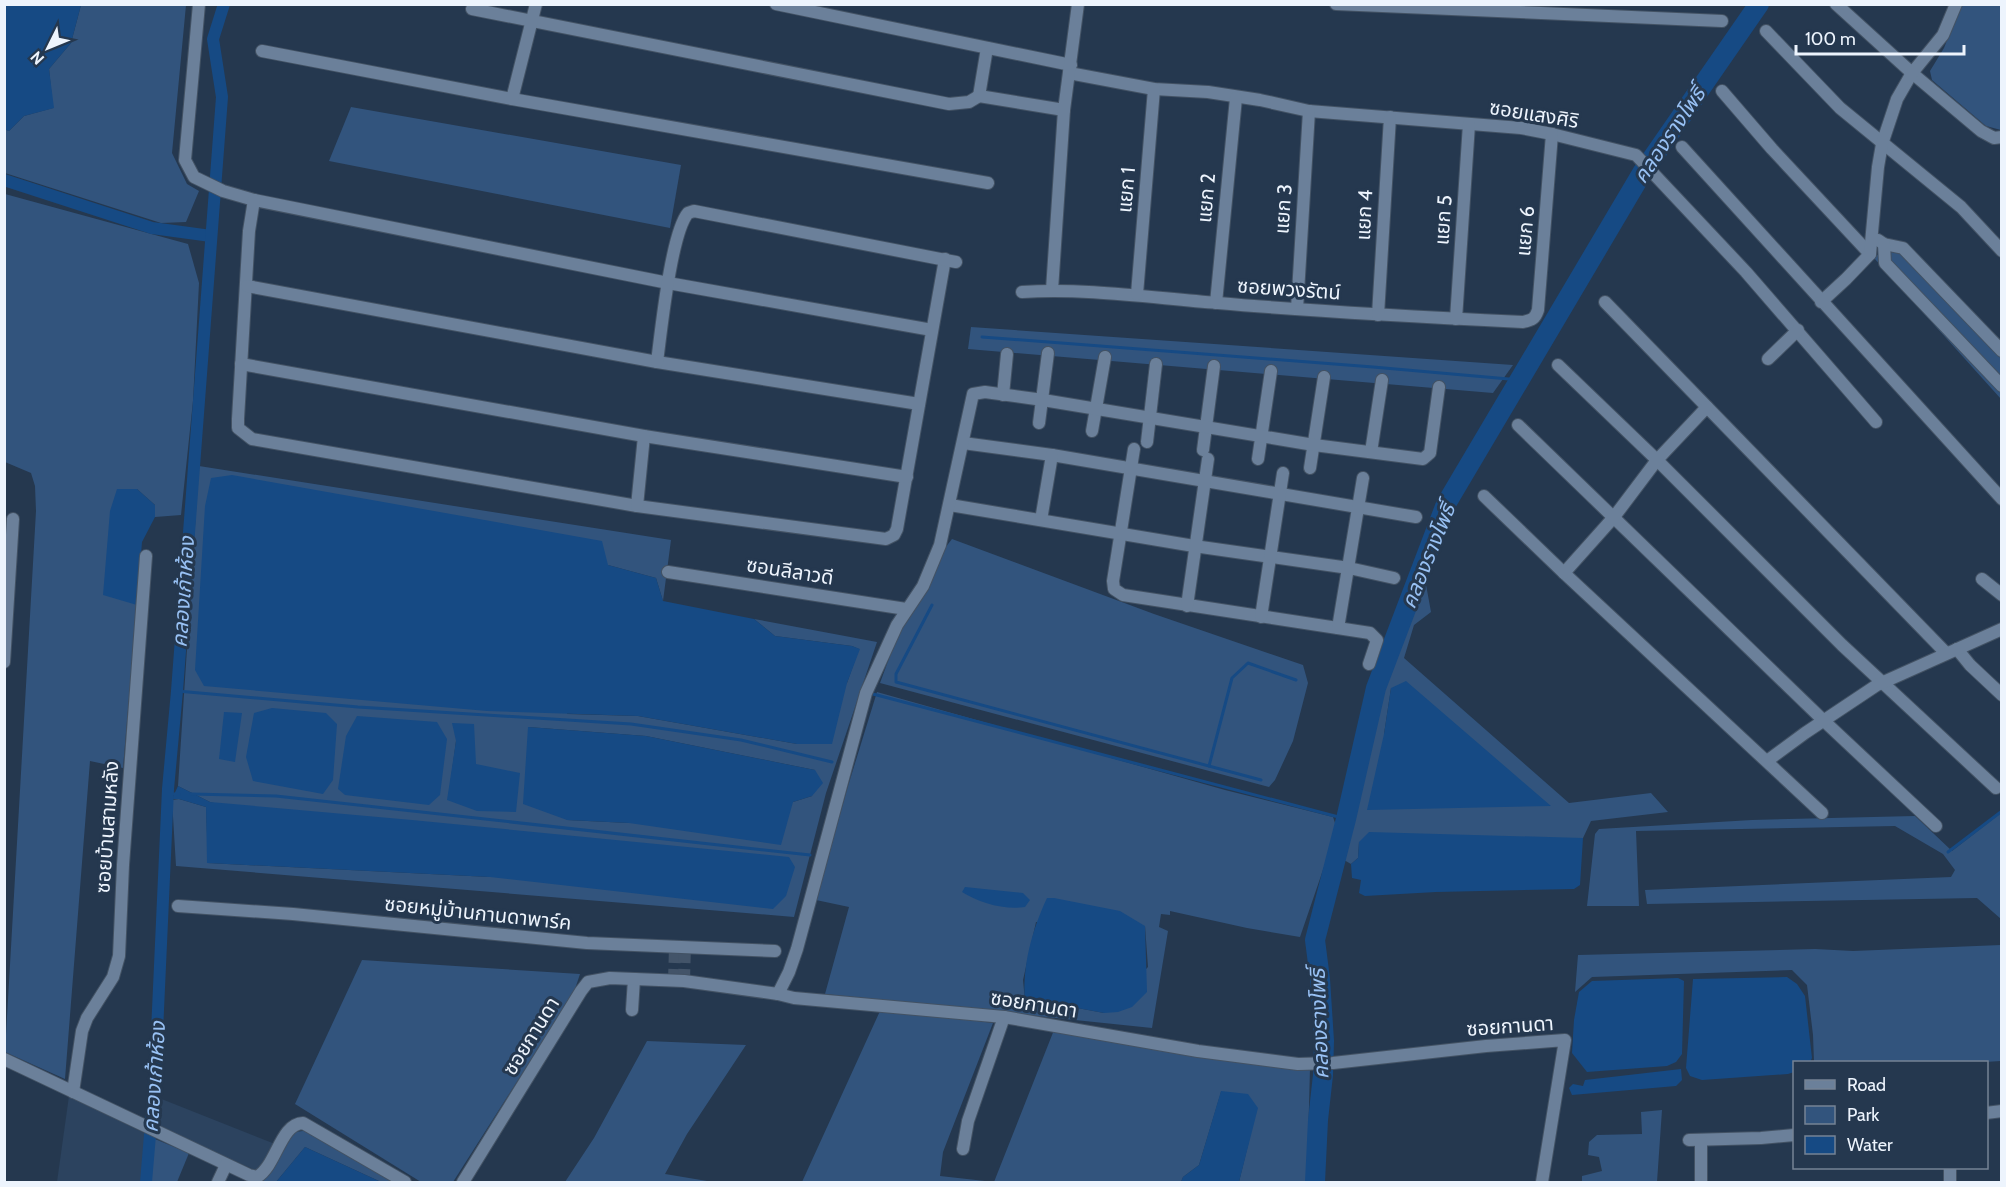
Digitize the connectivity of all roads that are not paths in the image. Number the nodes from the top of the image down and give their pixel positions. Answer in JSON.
{"nodes":[{"id":1,"x":199,"y":4,"type":"edge"},
{"id":2,"x":536,"y":4,"type":"edge"},
{"id":3,"x":776,"y":4,"type":"edge"},
{"id":4,"x":1078,"y":4,"type":"edge"},
{"id":5,"x":1336,"y":4,"type":"edge"},
{"id":6,"x":1836,"y":4,"type":"edge"},
{"id":7,"x":1956,"y":4,"type":"edge"},
{"id":8,"x":472,"y":9,"type":"dead end"},
{"id":9,"x":531,"y":21,"type":"junction"},
{"id":10,"x":1722,"y":21,"type":"dead end"},
{"id":11,"x":1766,"y":31,"type":"dead end"},
{"id":12,"x":987,"y":48,"type":"junction"},
{"id":13,"x":262,"y":51,"type":"dead end"},
{"id":14,"x":1070,"y":69,"type":"junction"},
{"id":15,"x":1912,"y":73,"type":"junction"},
{"id":16,"x":1154,"y":89,"type":"junction"},
{"id":17,"x":1722,"y":91,"type":"dead end"},
{"id":18,"x":979,"y":96,"type":"junction"},
{"id":19,"x":1236,"y":98,"type":"junction"},
{"id":20,"x":512,"y":99,"type":"junction"},
{"id":21,"x":1064,"y":110,"type":"junction"},
{"id":22,"x":1309,"y":111,"type":"junction"},
{"id":23,"x":1390,"y":117,"type":"junction"},
{"id":24,"x":1469,"y":124,"type":"junction"},
{"id":25,"x":1552,"y":134,"type":"junction"},
{"id":26,"x":2001,"y":137,"type":"edge"},
{"id":27,"x":1882,"y":144,"type":"junction"},
{"id":28,"x":1682,"y":147,"type":"dead end"},
{"id":29,"x":988,"y":183,"type":"dead end"},
{"id":30,"x":254,"y":200,"type":"junction"},
{"id":31,"x":1872,"y":236,"type":"junction"},
{"id":32,"x":1884,"y":244,"type":"junction"},
{"id":33,"x":2001,"y":251,"type":"edge"},
{"id":34,"x":1870,"y":254,"type":"junction"},
{"id":35,"x":668,"y":283,"type":"junction"},
{"id":36,"x":247,"y":286,"type":"junction"},
{"id":37,"x":1052,"y":290,"type":"junction"},
{"id":38,"x":1022,"y":292,"type":"dead end"},
{"id":39,"x":1137,"y":294,"type":"junction"},
{"id":40,"x":1605,"y":302,"type":"dead end"},
{"id":41,"x":1821,"y":302,"type":"junction"},
{"id":42,"x":1216,"y":303,"type":"junction"},
{"id":43,"x":1297,"y":309,"type":"junction"},
{"id":44,"x":1378,"y":315,"type":"junction"},
{"id":45,"x":1456,"y":319,"type":"junction"},
{"id":46,"x":1523,"y":322,"type":"joint"},
{"id":47,"x":932,"y":330,"type":"junction"},
{"id":48,"x":1798,"y":330,"type":"junction"},
{"id":49,"x":2001,"y":351,"type":"edge"},
{"id":50,"x":1048,"y":353,"type":"dead end"},
{"id":51,"x":1007,"y":354,"type":"dead end"},
{"id":52,"x":1105,"y":357,"type":"dead end"},
{"id":53,"x":1768,"y":359,"type":"dead end"},
{"id":54,"x":657,"y":362,"type":"junction"},
{"id":55,"x":241,"y":364,"type":"junction"},
{"id":56,"x":1156,"y":364,"type":"dead end"},
{"id":57,"x":1558,"y":365,"type":"dead end"},
{"id":58,"x":1214,"y":366,"type":"dead end"},
{"id":59,"x":1271,"y":370,"type":"dead end"},
{"id":60,"x":1324,"y":377,"type":"dead end"},
{"id":61,"x":1382,"y":380,"type":"dead end"},
{"id":62,"x":2001,"y":386,"type":"edge"},
{"id":63,"x":1439,"y":387,"type":"dead end"},
{"id":64,"x":1002,"y":395,"type":"junction"},
{"id":65,"x":1043,"y":400,"type":"junction"},
{"id":66,"x":919,"y":404,"type":"junction"},
{"id":67,"x":1707,"y":407,"type":"junction"},
{"id":68,"x":1096,"y":409,"type":"junction"},
{"id":69,"x":1151,"y":418,"type":"junction"},
{"id":70,"x":1876,"y":422,"type":"dead end"},
{"id":71,"x":1039,"y":423,"type":"dead end"},
{"id":72,"x":1518,"y":425,"type":"dead end"},
{"id":73,"x":1206,"y":426,"type":"junction"},
{"id":74,"x":1092,"y":431,"type":"dead end"},
{"id":75,"x":1262,"y":435,"type":"junction"},
{"id":76,"x":644,"y":436,"type":"junction"},
{"id":77,"x":1147,"y":442,"type":"dead end"},
{"id":78,"x":963,"y":443,"type":"junction"},
{"id":79,"x":1314,"y":445,"type":"junction"},
{"id":80,"x":1134,"y":448,"type":"dead end"},
{"id":81,"x":1371,"y":453,"type":"junction"},
{"id":82,"x":1052,"y":455,"type":"junction"},
{"id":83,"x":1258,"y":459,"type":"dead end"},
{"id":84,"x":1657,"y":460,"type":"junction"},
{"id":85,"x":1310,"y":468,"type":"dead end"},
{"id":86,"x":1130,"y":469,"type":"junction"},
{"id":87,"x":1283,"y":473,"type":"dead end"},
{"id":88,"x":907,"y":477,"type":"junction"},
{"id":89,"x":1363,"y":478,"type":"dead end"},
{"id":90,"x":1204,"y":482,"type":"junction"},
{"id":91,"x":1281,"y":494,"type":"junction"},
{"id":92,"x":1484,"y":496,"type":"dead end"},
{"id":93,"x":2001,"y":499,"type":"edge"},
{"id":94,"x":950,"y":505,"type":"junction"},
{"id":95,"x":637,"y":506,"type":"junction"},
{"id":96,"x":1359,"y":506,"type":"junction"},
{"id":97,"x":1416,"y":517,"type":"dead end"},
{"id":98,"x":1614,"y":517,"type":"junction"},
{"id":99,"x":12,"y":519,"type":"dead end"},
{"id":100,"x":1041,"y":520,"type":"junction"},
{"id":101,"x":1120,"y":533,"type":"junction"},
{"id":102,"x":1194,"y":546,"type":"junction"},
{"id":103,"x":146,"y":556,"type":"dead end"},
{"id":104,"x":1270,"y":556,"type":"junction"},
{"id":105,"x":1349,"y":568,"type":"junction"},
{"id":106,"x":668,"y":572,"type":"dead end"},
{"id":107,"x":1564,"y":573,"type":"junction"},
{"id":108,"x":1394,"y":578,"type":"dead end"},
{"id":109,"x":1982,"y":579,"type":"dead end"},
{"id":110,"x":2001,"y":595,"type":"edge"},
{"id":111,"x":1187,"y":606,"type":"junction"},
{"id":112,"x":906,"y":609,"type":"junction"},
{"id":113,"x":1261,"y":617,"type":"junction"},
{"id":114,"x":1338,"y":628,"type":"junction"},
{"id":115,"x":2001,"y":629,"type":"edge"},
{"id":116,"x":5,"y":644,"type":"edge"},
{"id":117,"x":1952,"y":651,"type":"junction"},
{"id":118,"x":4,"y":662,"type":"edge"},
{"id":119,"x":1369,"y":664,"type":"dead end"},
{"id":120,"x":1882,"y":682,"type":"junction"},
{"id":121,"x":2001,"y":695,"type":"edge"},
{"id":122,"x":1823,"y":720,"type":"junction"},
{"id":123,"x":1767,"y":761,"type":"junction"},
{"id":124,"x":1996,"y":788,"type":"dead end"},
{"id":125,"x":1822,"y":813,"type":"dead end"},
{"id":126,"x":1936,"y":826,"type":"dead end"},
{"id":127,"x":178,"y":906,"type":"dead end"},
{"id":128,"x":775,"y":951,"type":"dead end"},
{"id":129,"x":634,"y":979,"type":"junction"},
{"id":130,"x":778,"y":994,"type":"junction"},
{"id":131,"x":632,"y":1010,"type":"dead end"},
{"id":132,"x":1004,"y":1017,"type":"junction"},
{"id":133,"x":4,"y":1059,"type":"edge"},
{"id":134,"x":73,"y":1092,"type":"junction"},
{"id":135,"x":1793,"y":1135,"type":"edge"},
{"id":136,"x":963,"y":1149,"type":"dead end"},
{"id":137,"x":226,"y":1166,"type":"junction"},
{"id":138,"x":218,"y":1182,"type":"edge"},
{"id":139,"x":405,"y":1182,"type":"edge"},
{"id":140,"x":463,"y":1182,"type":"edge"},
{"id":141,"x":1542,"y":1182,"type":"edge"},
{"id":142,"x":1701,"y":1182,"type":"edge"}],
"edges":[{"from":1,"to":30,"type":"street"},
{"from":2,"to":9,"type":"street"},
{"from":3,"to":12,"type":"street","name":"ซอยแสงศิริ"},
{"from":4,"to":14,"type":"street"},
{"from":5,"to":10,"type":"street"},
{"from":6,"to":15,"type":"street"},
{"from":7,"to":15,"type":"street"},
{"from":8,"to":9,"type":"street"},
{"from":9,"to":18,"type":"street"},
{"from":9,"to":20,"type":"street"},
{"from":11,"to":27,"type":"street"},
{"from":12,"to":14,"type":"street","name":"ซอยแสงศิริ"},
{"from":12,"to":18,"type":"street"},
{"from":13,"to":20,"type":"street"},
{"from":14,"to":16,"type":"street","name":"ซอยแสงศิริ"},
{"from":14,"to":21,"type":"street"},
{"from":15,"to":26,"type":"street"},
{"from":15,"to":27,"type":"street"},
{"from":16,"to":19,"type":"street","name":"ซอยแสงศิริ"},
{"from":16,"to":39,"type":"street","name":"แยก 1"},
{"from":17,"to":34,"type":"street"},
{"from":18,"to":21,"type":"street"},
{"from":19,"to":22,"type":"street","name":"ซอยแสงศิริ"},
{"from":19,"to":42,"type":"street","name":"แยก 2"},
{"from":20,"to":29,"type":"street"},
{"from":21,"to":37,"type":"street"},
{"from":22,"to":23,"type":"street","name":"ซอยแสงศิริ"},
{"from":22,"to":43,"type":"street","name":"แยก 3"},
{"from":23,"to":24,"type":"street","name":"ซอยแสงศิริ"},
{"from":23,"to":44,"type":"street","name":"แยก 4"},
{"from":24,"to":25,"type":"street","name":"ซอยแสงศิริ"},
{"from":24,"to":45,"type":"street","name":"แยก 5"},
{"from":25,"to":46,"type":"street","name":"แยก 6"},
{"from":25,"to":48,"type":"street","name":"ซอยแสงศิริ"},
{"from":27,"to":31,"type":"street"},
{"from":27,"to":33,"type":"street"},
{"from":28,"to":41,"type":"street"},
{"from":30,"to":35,"type":"street"},
{"from":30,"to":36,"type":"street"},
{"from":31,"to":32,"type":"street"},
{"from":31,"to":34,"type":"street"},
{"from":32,"to":49,"type":"street"},
{"from":32,"to":62,"type":"street"},
{"from":34,"to":41,"type":"street"},
{"from":35,"to":47,"type":"street"},
{"from":35,"to":47,"type":"street"},
{"from":35,"to":54,"type":"street"},
{"from":36,"to":54,"type":"street"},
{"from":36,"to":55,"type":"street"},
{"from":37,"to":38,"type":"street","name":"ซอยพวงรัตน์"},
{"from":37,"to":39,"type":"street","name":"ซอยพวงรัตน์"},
{"from":39,"to":42,"type":"street","name":"ซอยพวงรัตน์"},
{"from":40,"to":67,"type":"street"},
{"from":41,"to":93,"type":"street"},
{"from":42,"to":43,"type":"street","name":"ซอยพวงรัตน์"},
{"from":43,"to":44,"type":"street","name":"ซอยพวงรัตน์"},
{"from":44,"to":45,"type":"street","name":"ซอยพวงรัตน์"},
{"from":45,"to":46,"type":"street","name":"ซอยพวงรัตน์"},
{"from":47,"to":66,"type":"street"},
{"from":48,"to":53,"type":"street"},
{"from":48,"to":70,"type":"street","name":"ซอยแสงศิริ"},
{"from":50,"to":65,"type":"street"},
{"from":51,"to":64,"type":"street"},
{"from":52,"to":68,"type":"street"},
{"from":54,"to":66,"type":"street"},
{"from":55,"to":76,"type":"street"},
{"from":55,"to":95,"type":"street"},
{"from":56,"to":69,"type":"street"},
{"from":57,"to":84,"type":"street"},
{"from":58,"to":73,"type":"street"},
{"from":59,"to":75,"type":"street"},
{"from":60,"to":79,"type":"street"},
{"from":61,"to":81,"type":"street"},
{"from":63,"to":81,"type":"street"},
{"from":64,"to":65,"type":"street"},
{"from":64,"to":78,"type":"street"},
{"from":65,"to":68,"type":"street"},
{"from":65,"to":71,"type":"street"},
{"from":66,"to":88,"type":"street"},
{"from":67,"to":84,"type":"street"},
{"from":67,"to":117,"type":"street"},
{"from":68,"to":69,"type":"street"},
{"from":68,"to":74,"type":"street"},
{"from":69,"to":73,"type":"street"},
{"from":69,"to":77,"type":"street"},
{"from":72,"to":98,"type":"street"},
{"from":73,"to":75,"type":"street"},
{"from":73,"to":90,"type":"street"},
{"from":75,"to":79,"type":"street"},
{"from":75,"to":83,"type":"street"},
{"from":76,"to":88,"type":"street"},
{"from":76,"to":95,"type":"street"},
{"from":78,"to":82,"type":"street"},
{"from":78,"to":94,"type":"street"},
{"from":79,"to":81,"type":"street"},
{"from":79,"to":85,"type":"street"},
{"from":80,"to":86,"type":"street"},
{"from":82,"to":86,"type":"street"},
{"from":82,"to":100,"type":"street"},
{"from":84,"to":98,"type":"street"},
{"from":84,"to":120,"type":"street"},
{"from":86,"to":90,"type":"street"},
{"from":86,"to":101,"type":"street"},
{"from":87,"to":91,"type":"street"},
{"from":88,"to":95,"type":"street"},
{"from":89,"to":96,"type":"street"},
{"from":90,"to":91,"type":"street"},
{"from":90,"to":102,"type":"street"},
{"from":91,"to":96,"type":"street"},
{"from":91,"to":104,"type":"street"},
{"from":92,"to":107,"type":"street"},
{"from":94,"to":100,"type":"street"},
{"from":94,"to":112,"type":"street"},
{"from":96,"to":97,"type":"street"},
{"from":96,"to":105,"type":"street"},
{"from":98,"to":107,"type":"street"},
{"from":98,"to":122,"type":"street"},
{"from":99,"to":116,"type":"street"},
{"from":100,"to":101,"type":"street"},
{"from":101,"to":102,"type":"street"},
{"from":101,"to":111,"type":"street"},
{"from":102,"to":104,"type":"street"},
{"from":102,"to":111,"type":"street"},
{"from":103,"to":134,"type":"street","name":"ซอยบ้านสามหลัง"},
{"from":104,"to":105,"type":"street"},
{"from":104,"to":113,"type":"street"},
{"from":105,"to":108,"type":"street"},
{"from":105,"to":114,"type":"street"},
{"from":106,"to":112,"type":"street","name":"ซอนลีลาวดี"},
{"from":107,"to":123,"type":"street"},
{"from":109,"to":110,"type":"street"},
{"from":111,"to":113,"type":"street"},
{"from":112,"to":130,"type":"street"},
{"from":113,"to":114,"type":"street"},
{"from":114,"to":119,"type":"street"},
{"from":115,"to":117,"type":"street"},
{"from":116,"to":118,"type":"street"},
{"from":117,"to":120,"type":"street"},
{"from":117,"to":121,"type":"street"},
{"from":120,"to":122,"type":"street"},
{"from":120,"to":124,"type":"street"},
{"from":122,"to":123,"type":"street"},
{"from":122,"to":126,"type":"street"},
{"from":123,"to":125,"type":"street"},
{"from":127,"to":128,"type":"street","name":"ซอยหมู่บ้านกานดาพาร์ค"},
{"from":129,"to":130,"type":"street","name":"ซอยกานดา"},
{"from":129,"to":131,"type":"street"},
{"from":129,"to":140,"type":"street","name":"ซอยกานดา"},
{"from":130,"to":132,"type":"street","name":"ซอยกานดา"},
{"from":132,"to":136,"type":"street"},
{"from":132,"to":141,"type":"street","name":"ซอยกานดา"},
{"from":133,"to":134,"type":"street"},
{"from":134,"to":137,"type":"street"},
{"from":135,"to":142,"type":"street"},
{"from":137,"to":138,"type":"street"},
{"from":137,"to":139,"type":"street"}]}
